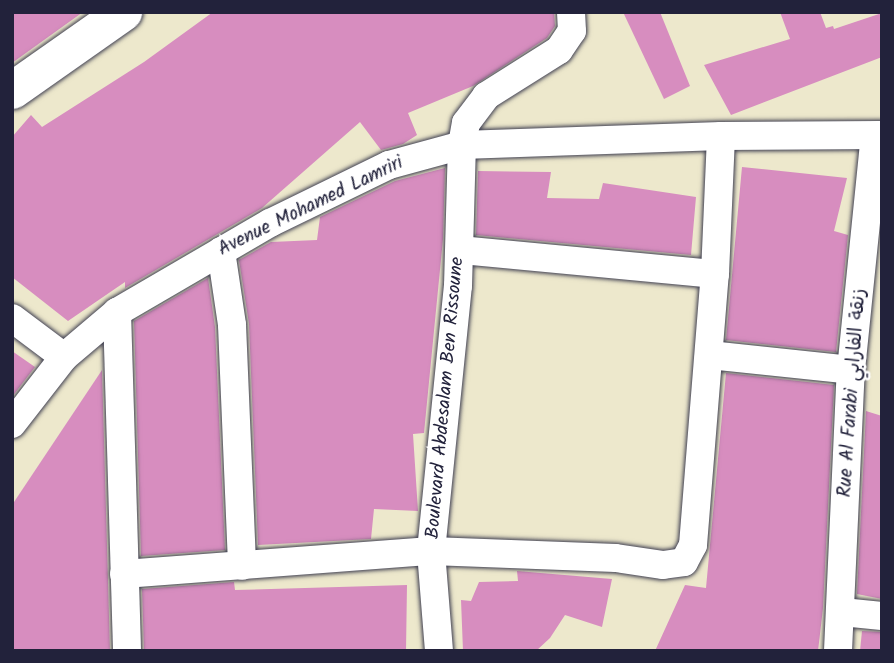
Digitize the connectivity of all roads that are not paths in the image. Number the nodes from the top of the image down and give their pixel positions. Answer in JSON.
{"nodes":[{"id":1,"x":123,"y":12,"type":"edge"},
{"id":2,"x":571,"y":12,"type":"edge"},
{"id":3,"x":12,"y":90,"type":"edge"},
{"id":4,"x":878,"y":135,"type":"edge"},
{"id":5,"x":721,"y":136,"type":"junction"},
{"id":6,"x":462,"y":145,"type":"junction"},
{"id":7,"x":460,"y":250,"type":"junction"},
{"id":8,"x":221,"y":251,"type":"junction"},
{"id":9,"x":715,"y":274,"type":"junction"},
{"id":10,"x":872,"y":276,"type":"edge"},
{"id":11,"x":117,"y":312,"type":"junction"},
{"id":12,"x":12,"y":318,"type":"edge"},
{"id":13,"x":709,"y":355,"type":"junction"},
{"id":14,"x":64,"y":357,"type":"junction"},
{"id":15,"x":851,"y":370,"type":"junction"},
{"id":16,"x":12,"y":424,"type":"edge"},
{"id":17,"x":431,"y":551,"type":"junction"},
{"id":18,"x":242,"y":566,"type":"junction"},
{"id":19,"x":124,"y":574,"type":"junction"},
{"id":20,"x":842,"y":612,"type":"junction"},
{"id":21,"x":882,"y":616,"type":"edge"},
{"id":22,"x":127,"y":651,"type":"edge"},
{"id":23,"x":439,"y":651,"type":"edge"},
{"id":24,"x":838,"y":651,"type":"edge"}],
"edges":[{"from":1,"to":3,"type":"street"},
{"from":2,"to":6,"type":"street","name":"Boulevard Abdesalam Ben Rissoune"},
{"from":4,"to":5,"type":"street","name":"Avenue Mohamed Lamriri"},
{"from":4,"to":10,"type":"street","name":"Rue Al Farabi زنقة الفارابي"},
{"from":5,"to":6,"type":"street","name":"Avenue Mohamed Lamriri"},
{"from":5,"to":9,"type":"street"},
{"from":6,"to":7,"type":"street","name":"Boulevard Abdesalam Ben Rissoune"},
{"from":6,"to":8,"type":"street","name":"Avenue Mohamed Lamriri"},
{"from":7,"to":9,"type":"street"},
{"from":7,"to":17,"type":"street","name":"Boulevard Abdesalam Ben Rissoune"},
{"from":8,"to":11,"type":"street","name":"Avenue Mohamed Lamriri"},
{"from":8,"to":18,"type":"street"},
{"from":9,"to":13,"type":"street"},
{"from":10,"to":15,"type":"street","name":"Rue Al Farabi زنقة الفارابي"},
{"from":11,"to":14,"type":"street","name":"Avenue Mohamed Lamriri"},
{"from":11,"to":19,"type":"street"},
{"from":12,"to":14,"type":"street"},
{"from":13,"to":15,"type":"street"},
{"from":13,"to":17,"type":"street"},
{"from":14,"to":16,"type":"street","name":"Avenue Mohamed Lamriri"},
{"from":15,"to":20,"type":"street","name":"Rue Al Farabi زنقة الفارابي"},
{"from":17,"to":18,"type":"street"},
{"from":17,"to":23,"type":"street","name":"Boulevard Abdesalam Ben Rissoune"},
{"from":18,"to":19,"type":"street"},
{"from":19,"to":22,"type":"street"},
{"from":20,"to":21,"type":"street"},
{"from":20,"to":24,"type":"street","name":"Rue Al Farabi زنقة الفارابي"}]}
